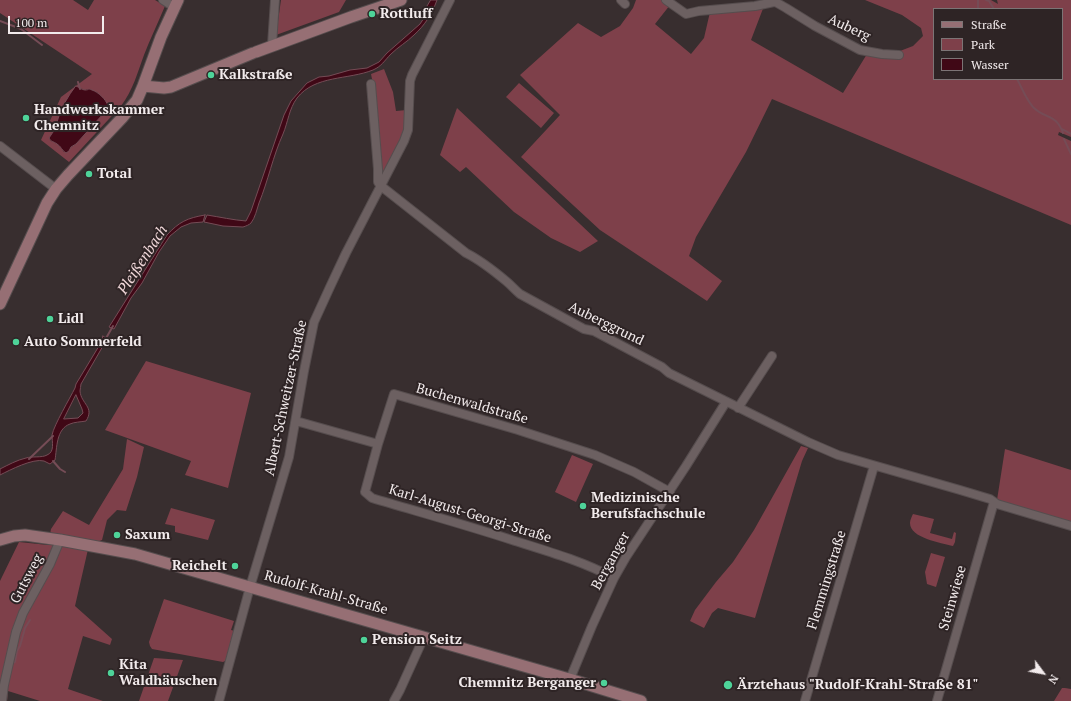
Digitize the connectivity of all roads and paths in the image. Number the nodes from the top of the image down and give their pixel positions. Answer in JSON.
{"nodes":[{"id":1,"x":163,"y":0,"type":"edge"},
{"id":2,"x":275,"y":0,"type":"edge"},
{"id":3,"x":401,"y":0,"type":"edge"},
{"id":4,"x":450,"y":0,"type":"edge"},
{"id":5,"x":666,"y":0,"type":"edge"},
{"id":6,"x":773,"y":1,"type":"edge"},
{"id":7,"x":176,"y":3,"type":"edge"},
{"id":8,"x":272,"y":46,"type":"junction"},
{"id":9,"x":899,"y":56,"type":"dead end"},
{"id":10,"x":371,"y":84,"type":"dead end"},
{"id":11,"x":143,"y":86,"type":"junction"},
{"id":12,"x":0,"y":146,"type":"edge"},
{"id":13,"x":381,"y":186,"type":"junction"},
{"id":14,"x":56,"y":189,"type":"junction"},
{"id":15,"x":0,"y":304,"type":"edge"},
{"id":16,"x":772,"y":356,"type":"dead end"},
{"id":17,"x":726,"y":402,"type":"junction"},
{"id":18,"x":738,"y":408,"type":"junction"},
{"id":19,"x":296,"y":421,"type":"junction"},
{"id":20,"x":378,"y":444,"type":"junction"},
{"id":21,"x":874,"y":466,"type":"junction"},
{"id":22,"x":670,"y":492,"type":"junction"},
{"id":23,"x":994,"y":502,"type":"junction"},
{"id":24,"x":1071,"y":526,"type":"edge"},
{"id":25,"x":0,"y":540,"type":"edge"},
{"id":26,"x":60,"y":540,"type":"junction"},
{"id":27,"x":614,"y":578,"type":"junction"},
{"id":28,"x":250,"y":587,"type":"junction"},
{"id":29,"x":424,"y":637,"type":"junction"},
{"id":30,"x":570,"y":680,"type":"junction"},
{"id":31,"x":2,"y":701,"type":"edge"},
{"id":32,"x":219,"y":701,"type":"edge"},
{"id":33,"x":394,"y":701,"type":"edge"},
{"id":34,"x":641,"y":701,"type":"edge"},
{"id":35,"x":805,"y":701,"type":"edge"},
{"id":36,"x":937,"y":701,"type":"edge"}],
"edges":[{"from":1,"to":7,"type":"street"},
{"from":2,"to":8,"type":"street"},
{"from":3,"to":8,"type":"street"},
{"from":4,"to":13,"type":"street","name":"Albert-Schweitzer-Straße"},
{"from":5,"to":6,"type":"street"},
{"from":6,"to":9,"type":"street","name":"Auberg"},
{"from":7,"to":11,"type":"street"},
{"from":8,"to":11,"type":"street"},
{"from":10,"to":13,"type":"street"},
{"from":11,"to":14,"type":"street"},
{"from":12,"to":14,"type":"street"},
{"from":13,"to":17,"type":"street","name":"Auberggrund"},
{"from":13,"to":19,"type":"street","name":"Albert-Schweitzer-Straße"},
{"from":14,"to":15,"type":"street"},
{"from":16,"to":18,"type":"street"},
{"from":17,"to":18,"type":"street","name":"Auberggrund"},
{"from":17,"to":22,"type":"street","name":"Berganger"},
{"from":18,"to":21,"type":"street","name":"Auberggrund"},
{"from":19,"to":20,"type":"street"},
{"from":19,"to":28,"type":"street","name":"Albert-Schweitzer-Straße"},
{"from":20,"to":22,"type":"street","name":"Buchenwaldstraße"},
{"from":20,"to":27,"type":"street","name":"Karl-August-Georgi-Straße"},
{"from":21,"to":23,"type":"street"},
{"from":21,"to":35,"type":"street","name":"Flemmingstraße"},
{"from":22,"to":27,"type":"street","name":"Berganger"},
{"from":23,"to":24,"type":"street"},
{"from":23,"to":36,"type":"street","name":"Steinwiese"},
{"from":25,"to":26,"type":"street","name":"Rudolf-Krahl-Straße"},
{"from":26,"to":28,"type":"street","name":"Rudolf-Krahl-Straße"},
{"from":26,"to":31,"type":"street","name":"Gutsweg"},
{"from":27,"to":30,"type":"street","name":"Berganger"},
{"from":28,"to":29,"type":"street","name":"Rudolf-Krahl-Straße"},
{"from":28,"to":32,"type":"street","name":"Albert-Schweitzer-Straße"},
{"from":29,"to":30,"type":"street","name":"Rudolf-Krahl-Straße"},
{"from":29,"to":33,"type":"street"},
{"from":30,"to":34,"type":"street","name":"Rudolf-Krahl-Straße"}]}
